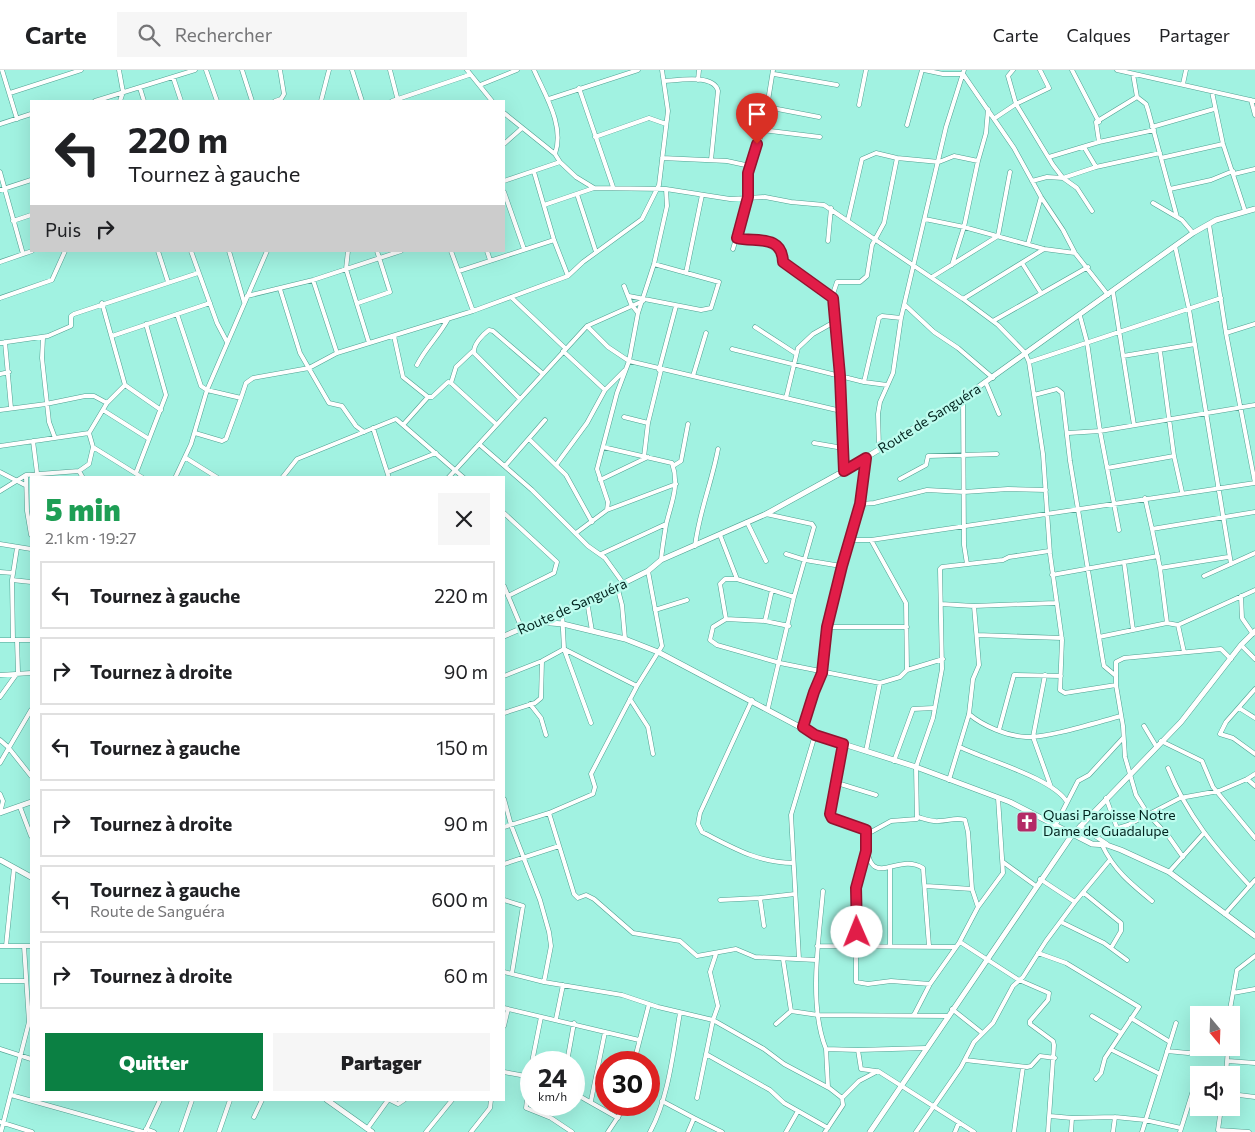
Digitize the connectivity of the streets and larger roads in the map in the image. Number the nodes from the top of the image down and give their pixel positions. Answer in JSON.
{"nodes":[{"id":1,"x":2,"y":70,"type":"edge"},
{"id":2,"x":81,"y":70,"type":"edge"},
{"id":3,"x":118,"y":70,"type":"edge"},
{"id":4,"x":195,"y":70,"type":"edge"},
{"id":5,"x":206,"y":70,"type":"edge"},
{"id":6,"x":242,"y":70,"type":"edge"},
{"id":7,"x":280,"y":70,"type":"edge"},
{"id":8,"x":329,"y":70,"type":"edge"},
{"id":9,"x":352,"y":70,"type":"edge"},
{"id":10,"x":390,"y":70,"type":"edge"},
{"id":11,"x":517,"y":70,"type":"edge"},
{"id":12,"x":534,"y":70,"type":"edge"},
{"id":13,"x":611,"y":70,"type":"edge"},
{"id":14,"x":638,"y":70,"type":"edge"},
{"id":15,"x":662,"y":70,"type":"edge"},
{"id":16,"x":699,"y":70,"type":"edge"},
{"id":17,"x":866,"y":70,"type":"edge"},
{"id":18,"x":923,"y":70,"type":"edge"},
{"id":19,"x":1013,"y":70,"type":"edge"},
{"id":20,"x":1040,"y":70,"type":"edge"},
{"id":21,"x":1072,"y":70,"type":"edge"},
{"id":22,"x":1117,"y":70,"type":"edge"},
{"id":23,"x":1186,"y":70,"type":"edge"},
{"id":24,"x":468,"y":72,"type":"edge"},
{"id":25,"x":773,"y":72,"type":"edge"},
{"id":26,"x":964,"y":72,"type":"edge"},
{"id":27,"x":1133,"y":74,"type":"junction"},
{"id":28,"x":613,"y":76,"type":"junction"},
{"id":29,"x":173,"y":77,"type":"junction"},
{"id":30,"x":698,"y":80,"type":"junction"},
{"id":31,"x":665,"y":81,"type":"junction"},
{"id":32,"x":1183,"y":84,"type":"junction"},
{"id":33,"x":480,"y":85,"type":"junction"},
{"id":34,"x":837,"y":85,"type":"dead end"},
{"id":35,"x":140,"y":88,"type":"junction"},
{"id":36,"x":579,"y":88,"type":"junction"},
{"id":37,"x":123,"y":92,"type":"junction"},
{"id":38,"x":1212,"y":92,"type":"junction"},
{"id":39,"x":10,"y":93,"type":"junction"},
{"id":40,"x":1137,"y":97,"type":"junction"},
{"id":41,"x":549,"y":99,"type":"junction"},
{"id":42,"x":98,"y":100,"type":"edge"},
{"id":43,"x":120,"y":100,"type":"edge"},
{"id":44,"x":144,"y":100,"type":"edge"},
{"id":45,"x":181,"y":100,"type":"edge"},
{"id":46,"x":217,"y":100,"type":"edge"},
{"id":47,"x":252,"y":100,"type":"edge"},
{"id":48,"x":278,"y":100,"type":"edge"},
{"id":49,"x":322,"y":100,"type":"edge"},
{"id":50,"x":362,"y":100,"type":"edge"},
{"id":51,"x":398,"y":100,"type":"edge"},
{"id":52,"x":491,"y":100,"type":"edge"},
{"id":53,"x":1253,"y":100,"type":"edge"},
{"id":54,"x":752,"y":103,"type":"dead end"},
{"id":55,"x":1016,"y":104,"type":"junction"},
{"id":56,"x":859,"y":105,"type":"dead end"},
{"id":57,"x":767,"y":107,"type":"junction"},
{"id":58,"x":988,"y":108,"type":"junction"},
{"id":59,"x":1214,"y":109,"type":"junction"},
{"id":60,"x":30,"y":114,"type":"edge"},
{"id":61,"x":505,"y":114,"type":"edge"},
{"id":62,"x":1255,"y":115,"type":"edge"},
{"id":63,"x":819,"y":116,"type":"dead end"},
{"id":64,"x":995,"y":118,"type":"junction"},
{"id":65,"x":17,"y":119,"type":"junction"},
{"id":66,"x":1099,"y":122,"type":"junction"},
{"id":67,"x":0,"y":124,"type":"edge"},
{"id":68,"x":666,"y":124,"type":"junction"},
{"id":69,"x":907,"y":125,"type":"dead end"},
{"id":70,"x":522,"y":128,"type":"junction"},
{"id":71,"x":1153,"y":128,"type":"junction"},
{"id":72,"x":762,"y":130,"type":"junction"},
{"id":73,"x":595,"y":136,"type":"junction"},
{"id":74,"x":820,"y":137,"type":"dead end"},
{"id":75,"x":1100,"y":142,"type":"junction"},
{"id":76,"x":505,"y":143,"type":"edge"},
{"id":77,"x":1223,"y":144,"type":"junction"},
{"id":78,"x":1084,"y":146,"type":"junction"},
{"id":79,"x":1160,"y":153,"type":"junction"},
{"id":80,"x":555,"y":154,"type":"junction"},
{"id":81,"x":1049,"y":157,"type":"junction"},
{"id":82,"x":662,"y":158,"type":"junction"},
{"id":83,"x":898,"y":158,"type":"junction"},
{"id":84,"x":1161,"y":158,"type":"junction"},
{"id":85,"x":711,"y":160,"type":"junction"},
{"id":86,"x":978,"y":161,"type":"junction"},
{"id":87,"x":560,"y":162,"type":"junction"},
{"id":88,"x":939,"y":162,"type":"junction"},
{"id":89,"x":750,"y":166,"type":"junction"},
{"id":90,"x":1096,"y":167,"type":"junction"},
{"id":91,"x":1255,"y":169,"type":"edge"},
{"id":92,"x":0,"y":172,"type":"edge"},
{"id":93,"x":534,"y":172,"type":"junction"},
{"id":94,"x":1010,"y":172,"type":"dead end"},
{"id":95,"x":1233,"y":173,"type":"junction"},
{"id":96,"x":1063,"y":178,"type":"junction"},
{"id":97,"x":30,"y":180,"type":"edge"},
{"id":98,"x":505,"y":181,"type":"edge"},
{"id":99,"x":1032,"y":181,"type":"junction"},
{"id":100,"x":613,"y":187,"type":"junction"},
{"id":101,"x":5,"y":188,"type":"junction"},
{"id":102,"x":594,"y":188,"type":"junction"},
{"id":103,"x":656,"y":189,"type":"junction"},
{"id":104,"x":666,"y":189,"type":"junction"},
{"id":105,"x":1170,"y":189,"type":"junction"},
{"id":106,"x":0,"y":190,"type":"edge"},
{"id":107,"x":577,"y":194,"type":"junction"},
{"id":108,"x":702,"y":194,"type":"junction"},
{"id":109,"x":505,"y":195,"type":"edge"},
{"id":110,"x":748,"y":197,"type":"junction"},
{"id":111,"x":1040,"y":197,"type":"junction"},
{"id":112,"x":1153,"y":203,"type":"dead end"},
{"id":113,"x":544,"y":205,"type":"junction"},
{"id":114,"x":831,"y":208,"type":"junction"},
{"id":115,"x":1255,"y":209,"type":"edge"},
{"id":116,"x":1092,"y":211,"type":"dead end"},
{"id":117,"x":1245,"y":211,"type":"junction"},
{"id":118,"x":30,"y":215,"type":"edge"},
{"id":119,"x":1177,"y":217,"type":"junction"},
{"id":120,"x":925,"y":219,"type":"junction"},
{"id":121,"x":848,"y":220,"type":"junction"},
{"id":122,"x":13,"y":221,"type":"junction"},
{"id":123,"x":1209,"y":224,"type":"junction"},
{"id":124,"x":964,"y":227,"type":"junction"},
{"id":125,"x":1193,"y":234,"type":"junction"},
{"id":126,"x":998,"y":236,"type":"junction"},
{"id":127,"x":737,"y":238,"type":"junction"},
{"id":128,"x":877,"y":239,"type":"junction"},
{"id":129,"x":554,"y":240,"type":"junction"},
{"id":130,"x":828,"y":242,"type":"dead end"},
{"id":131,"x":1028,"y":244,"type":"junction"},
{"id":132,"x":1175,"y":246,"type":"junction"},
{"id":133,"x":524,"y":249,"type":"junction"},
{"id":134,"x":733,"y":249,"type":"dead end"},
{"id":135,"x":1044,"y":249,"type":"junction"},
{"id":136,"x":30,"y":252,"type":"edge"},
{"id":137,"x":65,"y":252,"type":"edge"},
{"id":138,"x":158,"y":252,"type":"edge"},
{"id":139,"x":191,"y":252,"type":"edge"},
{"id":140,"x":229,"y":252,"type":"edge"},
{"id":141,"x":267,"y":252,"type":"edge"},
{"id":142,"x":348,"y":252,"type":"edge"},
{"id":143,"x":377,"y":252,"type":"edge"},
{"id":144,"x":398,"y":252,"type":"edge"},
{"id":145,"x":451,"y":252,"type":"edge"},
{"id":146,"x":488,"y":252,"type":"edge"},
{"id":147,"x":596,"y":252,"type":"junction"},
{"id":148,"x":1075,"y":253,"type":"junction"},
{"id":149,"x":24,"y":254,"type":"junction"},
{"id":150,"x":379,"y":258,"type":"junction"},
{"id":151,"x":490,"y":260,"type":"junction"},
{"id":152,"x":0,"y":262,"type":"edge"},
{"id":153,"x":1022,"y":263,"type":"junction"},
{"id":154,"x":654,"y":264,"type":"junction"},
{"id":155,"x":914,"y":265,"type":"junction"},
{"id":156,"x":952,"y":265,"type":"junction"},
{"id":157,"x":1088,"y":267,"type":"junction"},
{"id":158,"x":346,"y":269,"type":"junction"},
{"id":159,"x":459,"y":271,"type":"junction"},
{"id":160,"x":686,"y":272,"type":"junction"},
{"id":161,"x":198,"y":273,"type":"junction"},
{"id":162,"x":568,"y":276,"type":"junction"},
{"id":163,"x":932,"y":277,"type":"junction"},
{"id":164,"x":313,"y":280,"type":"junction"},
{"id":165,"x":168,"y":282,"type":"junction"},
{"id":166,"x":624,"y":286,"type":"dead end"},
{"id":167,"x":280,"y":289,"type":"junction"},
{"id":168,"x":1041,"y":294,"type":"junction"},
{"id":169,"x":1110,"y":294,"type":"junction"},
{"id":170,"x":247,"y":296,"type":"junction"},
{"id":171,"x":629,"y":296,"type":"junction"},
{"id":172,"x":511,"y":297,"type":"junction"},
{"id":173,"x":0,"y":298,"type":"edge"},
{"id":174,"x":833,"y":298,"type":"junction"},
{"id":175,"x":1221,"y":298,"type":"junction"},
{"id":176,"x":643,"y":299,"type":"junction"},
{"id":177,"x":963,"y":299,"type":"junction"},
{"id":178,"x":244,"y":302,"type":"junction"},
{"id":179,"x":102,"y":303,"type":"junction"},
{"id":180,"x":210,"y":303,"type":"junction"},
{"id":181,"x":358,"y":303,"type":"junction"},
{"id":182,"x":631,"y":304,"type":"junction"},
{"id":183,"x":905,"y":305,"type":"junction"},
{"id":184,"x":676,"y":306,"type":"junction"},
{"id":185,"x":1189,"y":309,"type":"junction"},
{"id":186,"x":473,"y":311,"type":"junction"},
{"id":187,"x":638,"y":313,"type":"junction"},
{"id":188,"x":177,"y":314,"type":"junction"},
{"id":189,"x":1080,"y":316,"type":"junction"},
{"id":190,"x":901,"y":318,"type":"junction"},
{"id":191,"x":448,"y":319,"type":"junction"},
{"id":192,"x":836,"y":321,"type":"junction"},
{"id":193,"x":993,"y":322,"type":"junction"},
{"id":194,"x":146,"y":324,"type":"junction"},
{"id":195,"x":1255,"y":324,"type":"edge"},
{"id":196,"x":587,"y":326,"type":"junction"},
{"id":197,"x":755,"y":327,"type":"dead end"},
{"id":198,"x":706,"y":332,"type":"dead end"},
{"id":199,"x":1119,"y":332,"type":"junction"},
{"id":200,"x":1226,"y":333,"type":"junction"},
{"id":201,"x":112,"y":336,"type":"junction"},
{"id":202,"x":394,"y":336,"type":"junction"},
{"id":203,"x":43,"y":338,"type":"junction"},
{"id":204,"x":5,"y":342,"type":"junction"},
{"id":205,"x":227,"y":342,"type":"junction"},
{"id":206,"x":369,"y":342,"type":"junction"},
{"id":207,"x":1087,"y":342,"type":"junction"},
{"id":208,"x":0,"y":343,"type":"edge"},
{"id":209,"x":1195,"y":344,"type":"junction"},
{"id":210,"x":732,"y":349,"type":"dead end"},
{"id":211,"x":564,"y":350,"type":"junction"},
{"id":212,"x":473,"y":351,"type":"junction"},
{"id":213,"x":1160,"y":351,"type":"junction"},
{"id":214,"x":337,"y":353,"type":"junction"},
{"id":215,"x":795,"y":353,"type":"junction"},
{"id":216,"x":1025,"y":353,"type":"junction"},
{"id":217,"x":1123,"y":356,"type":"junction"},
{"id":218,"x":629,"y":361,"type":"junction"},
{"id":219,"x":1030,"y":362,"type":"junction"},
{"id":220,"x":417,"y":365,"type":"dead end"},
{"id":221,"x":794,"y":365,"type":"junction"},
{"id":222,"x":309,"y":368,"type":"junction"},
{"id":223,"x":626,"y":368,"type":"junction"},
{"id":224,"x":660,"y":370,"type":"junction"},
{"id":225,"x":9,"y":372,"type":"junction"},
{"id":226,"x":542,"y":373,"type":"junction"},
{"id":227,"x":0,"y":374,"type":"edge"},
{"id":228,"x":694,"y":376,"type":"junction"},
{"id":229,"x":840,"y":376,"type":"junction"},
{"id":230,"x":993,"y":378,"type":"junction"},
{"id":231,"x":864,"y":382,"type":"junction"},
{"id":232,"x":451,"y":383,"type":"junction"},
{"id":233,"x":986,"y":383,"type":"junction"},
{"id":234,"x":125,"y":384,"type":"junction"},
{"id":235,"x":887,"y":385,"type":"junction"},
{"id":236,"x":606,"y":389,"type":"junction"},
{"id":237,"x":207,"y":390,"type":"junction"},
{"id":238,"x":617,"y":393,"type":"junction"},
{"id":239,"x":1034,"y":395,"type":"junction"},
{"id":240,"x":428,"y":397,"type":"junction"},
{"id":241,"x":241,"y":398,"type":"junction"},
{"id":242,"x":786,"y":398,"type":"junction"},
{"id":243,"x":963,"y":398,"type":"junction"},
{"id":244,"x":520,"y":399,"type":"junction"},
{"id":245,"x":107,"y":403,"type":"junction"},
{"id":246,"x":46,"y":404,"type":"junction"},
{"id":247,"x":1255,"y":405,"type":"edge"},
{"id":248,"x":11,"y":408,"type":"junction"},
{"id":249,"x":1240,"y":408,"type":"junction"},
{"id":250,"x":0,"y":410,"type":"edge"},
{"id":251,"x":103,"y":410,"type":"junction"},
{"id":252,"x":161,"y":410,"type":"junction"},
{"id":253,"x":841,"y":411,"type":"junction"},
{"id":254,"x":999,"y":414,"type":"dead end"},
{"id":255,"x":1205,"y":414,"type":"junction"},
{"id":256,"x":624,"y":417,"type":"dead end"},
{"id":257,"x":545,"y":420,"type":"dead end"},
{"id":258,"x":1171,"y":420,"type":"junction"},
{"id":259,"x":648,"y":423,"type":"junction"},
{"id":260,"x":496,"y":424,"type":"junction"},
{"id":261,"x":688,"y":424,"type":"dead end"},
{"id":262,"x":403,"y":425,"type":"junction"},
{"id":263,"x":1134,"y":425,"type":"junction"},
{"id":264,"x":373,"y":428,"type":"junction"},
{"id":265,"x":364,"y":432,"type":"junction"},
{"id":266,"x":1100,"y":432,"type":"junction"},
{"id":267,"x":89,"y":433,"type":"junction"},
{"id":268,"x":195,"y":433,"type":"junction"},
{"id":269,"x":1068,"y":433,"type":"junction"},
{"id":270,"x":55,"y":438,"type":"junction"},
{"id":271,"x":149,"y":439,"type":"junction"},
{"id":272,"x":529,"y":439,"type":"junction"},
{"id":273,"x":33,"y":441,"type":"junction"},
{"id":274,"x":814,"y":443,"type":"dead end"},
{"id":275,"x":479,"y":444,"type":"junction"},
{"id":276,"x":0,"y":446,"type":"edge"},
{"id":277,"x":93,"y":447,"type":"junction"},
{"id":278,"x":603,"y":447,"type":"junction"},
{"id":279,"x":843,"y":448,"type":"junction"},
{"id":280,"x":879,"y":448,"type":"junction"},
{"id":281,"x":718,"y":449,"type":"dead end"},
{"id":282,"x":436,"y":453,"type":"junction"},
{"id":283,"x":997,"y":454,"type":"dead end"},
{"id":284,"x":964,"y":455,"type":"junction"},
{"id":285,"x":1174,"y":456,"type":"junction"},
{"id":286,"x":646,"y":457,"type":"junction"},
{"id":287,"x":186,"y":458,"type":"junction"},
{"id":288,"x":866,"y":458,"type":"junction"},
{"id":289,"x":556,"y":465,"type":"junction"},
{"id":290,"x":506,"y":466,"type":"junction"},
{"id":291,"x":673,"y":466,"type":"junction"},
{"id":292,"x":1107,"y":468,"type":"junction"},
{"id":293,"x":455,"y":470,"type":"junction"},
{"id":294,"x":78,"y":471,"type":"junction"},
{"id":295,"x":844,"y":471,"type":"junction"},
{"id":296,"x":0,"y":472,"type":"edge"},
{"id":297,"x":59,"y":472,"type":"junction"},
{"id":298,"x":388,"y":472,"type":"junction"},
{"id":299,"x":38,"y":473,"type":"junction"},
{"id":300,"x":136,"y":473,"type":"junction"},
{"id":301,"x":26,"y":474,"type":"junction"},
{"id":302,"x":59,"y":476,"type":"edge"},
{"id":303,"x":82,"y":476,"type":"edge"},
{"id":304,"x":140,"y":476,"type":"edge"},
{"id":305,"x":177,"y":476,"type":"edge"},
{"id":306,"x":215,"y":476,"type":"edge"},
{"id":307,"x":284,"y":476,"type":"edge"},
{"id":308,"x":389,"y":476,"type":"edge"},
{"id":309,"x":450,"y":476,"type":"edge"},
{"id":310,"x":462,"y":476,"type":"edge"},
{"id":311,"x":900,"y":479,"type":"dead end"},
{"id":312,"x":600,"y":480,"type":"junction"},
{"id":313,"x":15,"y":481,"type":"junction"},
{"id":314,"x":1255,"y":482,"type":"edge"},
{"id":315,"x":676,"y":484,"type":"junction"},
{"id":316,"x":26,"y":485,"type":"junction"},
{"id":317,"x":1219,"y":488,"type":"junction"},
{"id":318,"x":1046,"y":490,"type":"junction"},
{"id":319,"x":0,"y":491,"type":"edge"},
{"id":320,"x":964,"y":492,"type":"junction"},
{"id":321,"x":1182,"y":492,"type":"junction"},
{"id":322,"x":1145,"y":498,"type":"junction"},
{"id":323,"x":860,"y":504,"type":"junction"},
{"id":324,"x":1114,"y":504,"type":"junction"},
{"id":325,"x":608,"y":510,"type":"junction"},
{"id":326,"x":1079,"y":510,"type":"junction"},
{"id":327,"x":1255,"y":512,"type":"edge"},
{"id":328,"x":766,"y":514,"type":"junction"},
{"id":329,"x":505,"y":515,"type":"edge"},
{"id":330,"x":1047,"y":515,"type":"junction"},
{"id":331,"x":1223,"y":518,"type":"junction"},
{"id":332,"x":592,"y":522,"type":"junction"},
{"id":333,"x":747,"y":522,"type":"junction"},
{"id":334,"x":666,"y":524,"type":"junction"},
{"id":335,"x":30,"y":525,"type":"edge"},
{"id":336,"x":965,"y":525,"type":"junction"},
{"id":337,"x":1152,"y":529,"type":"junction"},
{"id":338,"x":1119,"y":530,"type":"dead end"},
{"id":339,"x":576,"y":533,"type":"junction"},
{"id":340,"x":720,"y":535,"type":"junction"},
{"id":341,"x":851,"y":540,"type":"junction"},
{"id":342,"x":871,"y":540,"type":"junction"},
{"id":343,"x":0,"y":544,"type":"edge"},
{"id":344,"x":694,"y":546,"type":"junction"},
{"id":345,"x":17,"y":548,"type":"junction"},
{"id":346,"x":30,"y":550,"type":"edge"},
{"id":347,"x":1049,"y":551,"type":"junction"},
{"id":348,"x":601,"y":554,"type":"junction"},
{"id":349,"x":786,"y":554,"type":"dead end"},
{"id":350,"x":1255,"y":554,"type":"edge"},
{"id":351,"x":1158,"y":556,"type":"junction"},
{"id":352,"x":1228,"y":557,"type":"junction"},
{"id":353,"x":660,"y":560,"type":"junction"},
{"id":354,"x":805,"y":560,"type":"junction"},
{"id":355,"x":766,"y":561,"type":"dead end"},
{"id":356,"x":1124,"y":562,"type":"junction"},
{"id":357,"x":967,"y":564,"type":"junction"},
{"id":358,"x":1231,"y":564,"type":"junction"},
{"id":359,"x":842,"y":566,"type":"junction"},
{"id":360,"x":1087,"y":568,"type":"junction"},
{"id":361,"x":1160,"y":568,"type":"junction"},
{"id":362,"x":648,"y":571,"type":"junction"},
{"id":363,"x":0,"y":572,"type":"edge"},
{"id":364,"x":13,"y":573,"type":"junction"},
{"id":365,"x":1052,"y":575,"type":"junction"},
{"id":366,"x":1204,"y":576,"type":"dead end"},
{"id":367,"x":737,"y":578,"type":"junction"},
{"id":368,"x":12,"y":580,"type":"junction"},
{"id":369,"x":30,"y":582,"type":"edge"},
{"id":370,"x":623,"y":583,"type":"junction"},
{"id":371,"x":617,"y":586,"type":"junction"},
{"id":372,"x":505,"y":588,"type":"edge"},
{"id":373,"x":772,"y":590,"type":"junction"},
{"id":374,"x":1255,"y":590,"type":"edge"},
{"id":375,"x":508,"y":596,"type":"junction"},
{"id":376,"x":1241,"y":596,"type":"junction"},
{"id":377,"x":794,"y":597,"type":"junction"},
{"id":378,"x":687,"y":600,"type":"dead end"},
{"id":379,"x":587,"y":601,"type":"junction"},
{"id":380,"x":1055,"y":603,"type":"junction"},
{"id":381,"x":941,"y":604,"type":"junction"},
{"id":382,"x":974,"y":606,"type":"junction"},
{"id":383,"x":655,"y":610,"type":"junction"},
{"id":384,"x":562,"y":611,"type":"junction"},
{"id":385,"x":726,"y":619,"type":"junction"},
{"id":386,"x":765,"y":621,"type":"junction"},
{"id":387,"x":538,"y":622,"type":"junction"},
{"id":388,"x":563,"y":624,"type":"junction"},
{"id":389,"x":1167,"y":624,"type":"junction"},
{"id":390,"x":1178,"y":625,"type":"junction"},
{"id":391,"x":789,"y":626,"type":"junction"},
{"id":392,"x":827,"y":627,"type":"junction"},
{"id":393,"x":907,"y":627,"type":"junction"},
{"id":394,"x":522,"y":629,"type":"junction"},
{"id":395,"x":1133,"y":630,"type":"junction"},
{"id":396,"x":592,"y":631,"type":"junction"},
{"id":397,"x":1254,"y":632,"type":"edge"},
{"id":398,"x":977,"y":635,"type":"junction"},
{"id":399,"x":505,"y":636,"type":"edge"},
{"id":400,"x":1099,"y":637,"type":"junction"},
{"id":401,"x":1062,"y":638,"type":"junction"},
{"id":402,"x":625,"y":639,"type":"junction"},
{"id":403,"x":0,"y":640,"type":"edge"},
{"id":404,"x":15,"y":640,"type":"junction"},
{"id":405,"x":30,"y":640,"type":"edge"},
{"id":406,"x":1241,"y":645,"type":"junction"},
{"id":407,"x":564,"y":649,"type":"junction"},
{"id":408,"x":658,"y":652,"type":"junction"},
{"id":409,"x":1184,"y":652,"type":"junction"},
{"id":410,"x":943,"y":658,"type":"junction"},
{"id":411,"x":1232,"y":659,"type":"junction"},
{"id":412,"x":1255,"y":659,"type":"edge"},
{"id":413,"x":542,"y":661,"type":"junction"},
{"id":414,"x":780,"y":663,"type":"junction"},
{"id":415,"x":907,"y":670,"type":"junction"},
{"id":416,"x":18,"y":672,"type":"junction"},
{"id":417,"x":30,"y":673,"type":"edge"},
{"id":418,"x":822,"y":673,"type":"junction"},
{"id":419,"x":0,"y":674,"type":"edge"},
{"id":420,"x":1045,"y":675,"type":"junction"},
{"id":421,"x":505,"y":676,"type":"edge"},
{"id":422,"x":1061,"y":676,"type":"junction"},
{"id":423,"x":1116,"y":677,"type":"junction"},
{"id":424,"x":880,"y":683,"type":"junction"},
{"id":425,"x":1116,"y":685,"type":"junction"},
{"id":426,"x":637,"y":686,"type":"junction"},
{"id":427,"x":1255,"y":689,"type":"edge"},
{"id":428,"x":0,"y":697,"type":"edge"},
{"id":429,"x":630,"y":699,"type":"junction"},
{"id":430,"x":752,"y":700,"type":"junction"},
{"id":431,"x":530,"y":704,"type":"junction"},
{"id":432,"x":768,"y":708,"type":"junction"},
{"id":433,"x":933,"y":708,"type":"junction"},
{"id":434,"x":1239,"y":708,"type":"junction"},
{"id":435,"x":30,"y":712,"type":"edge"},
{"id":436,"x":505,"y":713,"type":"edge"},
{"id":437,"x":969,"y":714,"type":"junction"},
{"id":438,"x":1121,"y":716,"type":"junction"},
{"id":439,"x":1255,"y":718,"type":"edge"},
{"id":440,"x":592,"y":723,"type":"dead end"},
{"id":441,"x":1144,"y":726,"type":"dead end"},
{"id":442,"x":803,"y":727,"type":"junction"},
{"id":443,"x":998,"y":730,"type":"junction"},
{"id":444,"x":546,"y":734,"type":"dead end"},
{"id":445,"x":815,"y":735,"type":"junction"},
{"id":446,"x":1033,"y":737,"type":"junction"},
{"id":447,"x":1123,"y":738,"type":"junction"},
{"id":448,"x":0,"y":740,"type":"edge"},
{"id":449,"x":1161,"y":741,"type":"junction"},
{"id":450,"x":843,"y":744,"type":"junction"},
{"id":451,"x":1156,"y":746,"type":"junction"},
{"id":452,"x":8,"y":747,"type":"junction"},
{"id":453,"x":960,"y":747,"type":"junction"},
{"id":454,"x":866,"y":751,"type":"junction"},
{"id":455,"x":653,"y":754,"type":"dead end"},
{"id":456,"x":1255,"y":754,"type":"edge"},
{"id":457,"x":894,"y":761,"type":"junction"},
{"id":458,"x":0,"y":764,"type":"edge"},
{"id":459,"x":916,"y":767,"type":"junction"},
{"id":460,"x":1168,"y":768,"type":"dead end"},
{"id":461,"x":30,"y":774,"type":"edge"},
{"id":462,"x":1255,"y":774,"type":"edge"},
{"id":463,"x":1129,"y":775,"type":"junction"},
{"id":464,"x":1247,"y":779,"type":"junction"},
{"id":465,"x":949,"y":780,"type":"junction"},
{"id":466,"x":834,"y":782,"type":"junction"},
{"id":467,"x":1255,"y":786,"type":"edge"},
{"id":468,"x":1051,"y":787,"type":"junction"},
{"id":469,"x":1219,"y":791,"type":"junction"},
{"id":470,"x":0,"y":794,"type":"edge"},
{"id":471,"x":876,"y":795,"type":"dead end"},
{"id":472,"x":998,"y":798,"type":"junction"},
{"id":473,"x":1106,"y":798,"type":"junction"},
{"id":474,"x":1180,"y":798,"type":"junction"},
{"id":475,"x":30,"y":802,"type":"edge"},
{"id":476,"x":1067,"y":802,"type":"junction"},
{"id":477,"x":505,"y":803,"type":"edge"},
{"id":478,"x":20,"y":807,"type":"junction"},
{"id":479,"x":0,"y":813,"type":"edge"},
{"id":480,"x":549,"y":813,"type":"junction"},
{"id":481,"x":1148,"y":814,"type":"junction"},
{"id":482,"x":918,"y":818,"type":"junction"},
{"id":483,"x":511,"y":825,"type":"junction"},
{"id":484,"x":1055,"y":826,"type":"junction"},
{"id":485,"x":1080,"y":826,"type":"junction"},
{"id":486,"x":505,"y":827,"type":"edge"},
{"id":487,"x":1117,"y":828,"type":"junction"},
{"id":488,"x":866,"y":830,"type":"junction"},
{"id":489,"x":30,"y":833,"type":"edge"},
{"id":490,"x":1204,"y":833,"type":"junction"},
{"id":491,"x":1095,"y":834,"type":"junction"},
{"id":492,"x":1072,"y":835,"type":"junction"},
{"id":493,"x":1255,"y":838,"type":"edge"},
{"id":494,"x":1105,"y":845,"type":"junction"},
{"id":495,"x":559,"y":846,"type":"junction"},
{"id":496,"x":866,"y":851,"type":"junction"},
{"id":497,"x":1183,"y":857,"type":"junction"},
{"id":498,"x":523,"y":858,"type":"junction"},
{"id":499,"x":0,"y":860,"type":"edge"},
{"id":500,"x":1109,"y":861,"type":"junction"},
{"id":501,"x":1003,"y":862,"type":"junction"},
{"id":502,"x":505,"y":864,"type":"edge"},
{"id":503,"x":793,"y":864,"type":"junction"},
{"id":504,"x":890,"y":867,"type":"junction"},
{"id":505,"x":14,"y":868,"type":"junction"},
{"id":506,"x":1169,"y":872,"type":"junction"},
{"id":507,"x":30,"y":876,"type":"edge"},
{"id":508,"x":1040,"y":879,"type":"junction"},
{"id":509,"x":1255,"y":880,"type":"edge"},
{"id":510,"x":926,"y":886,"type":"junction"},
{"id":511,"x":1036,"y":886,"type":"junction"},
{"id":512,"x":1250,"y":886,"type":"junction"},
{"id":513,"x":972,"y":889,"type":"junction"},
{"id":514,"x":823,"y":891,"type":"dead end"},
{"id":515,"x":1084,"y":893,"type":"junction"},
{"id":516,"x":795,"y":894,"type":"junction"},
{"id":517,"x":760,"y":898,"type":"junction"},
{"id":518,"x":505,"y":900,"type":"edge"},
{"id":519,"x":720,"y":900,"type":"dead end"},
{"id":520,"x":1152,"y":900,"type":"dead end"},
{"id":521,"x":1075,"y":902,"type":"junction"},
{"id":522,"x":978,"y":908,"type":"junction"},
{"id":523,"x":1225,"y":914,"type":"junction"},
{"id":524,"x":1061,"y":922,"type":"junction"},
{"id":525,"x":764,"y":926,"type":"dead end"},
{"id":526,"x":1255,"y":936,"type":"edge"},
{"id":527,"x":960,"y":942,"type":"junction"},
{"id":528,"x":0,"y":946,"type":"edge"},
{"id":529,"x":6,"y":946,"type":"junction"},
{"id":530,"x":24,"y":946,"type":"junction"},
{"id":531,"x":30,"y":946,"type":"edge"},
{"id":532,"x":817,"y":946,"type":"junction"},
{"id":533,"x":890,"y":946,"type":"junction"},
{"id":534,"x":929,"y":946,"type":"junction"},
{"id":535,"x":858,"y":947,"type":"junction"},
{"id":536,"x":956,"y":947,"type":"junction"},
{"id":537,"x":1111,"y":948,"type":"junction"},
{"id":538,"x":1038,"y":953,"type":"junction"},
{"id":539,"x":716,"y":954,"type":"junction"},
{"id":540,"x":1255,"y":956,"type":"edge"},
{"id":541,"x":783,"y":959,"type":"junction"},
{"id":542,"x":799,"y":959,"type":"junction"},
{"id":543,"x":816,"y":960,"type":"junction"},
{"id":544,"x":987,"y":960,"type":"junction"},
{"id":545,"x":1127,"y":960,"type":"dead end"},
{"id":546,"x":505,"y":972,"type":"edge"},
{"id":547,"x":512,"y":973,"type":"junction"},
{"id":548,"x":1019,"y":980,"type":"junction"},
{"id":549,"x":26,"y":981,"type":"junction"},
{"id":550,"x":0,"y":982,"type":"edge"},
{"id":551,"x":544,"y":982,"type":"junction"},
{"id":552,"x":930,"y":984,"type":"junction"},
{"id":553,"x":563,"y":985,"type":"junction"},
{"id":554,"x":1255,"y":989,"type":"edge"},
{"id":555,"x":1233,"y":994,"type":"junction"},
{"id":556,"x":649,"y":1004,"type":"junction"},
{"id":557,"x":1231,"y":1006,"type":"edge"},
{"id":558,"x":506,"y":1008,"type":"edge"},
{"id":559,"x":952,"y":1010,"type":"junction"},
{"id":560,"x":791,"y":1011,"type":"junction"},
{"id":561,"x":30,"y":1012,"type":"edge"},
{"id":562,"x":680,"y":1013,"type":"junction"},
{"id":563,"x":818,"y":1015,"type":"junction"},
{"id":564,"x":914,"y":1015,"type":"junction"},
{"id":565,"x":948,"y":1016,"type":"junction"},
{"id":566,"x":1092,"y":1016,"type":"dead end"},
{"id":567,"x":541,"y":1017,"type":"junction"},
{"id":568,"x":1131,"y":1018,"type":"junction"},
{"id":569,"x":556,"y":1019,"type":"junction"},
{"id":570,"x":713,"y":1020,"type":"junction"},
{"id":571,"x":574,"y":1023,"type":"junction"},
{"id":572,"x":1176,"y":1023,"type":"dead end"},
{"id":573,"x":776,"y":1024,"type":"dead end"},
{"id":574,"x":605,"y":1032,"type":"junction"},
{"id":575,"x":982,"y":1032,"type":"junction"},
{"id":576,"x":1121,"y":1033,"type":"junction"},
{"id":577,"x":639,"y":1040,"type":"junction"},
{"id":578,"x":1170,"y":1042,"type":"junction"},
{"id":579,"x":926,"y":1048,"type":"junction"},
{"id":580,"x":826,"y":1049,"type":"junction"},
{"id":581,"x":0,"y":1050,"type":"edge"},
{"id":582,"x":858,"y":1050,"type":"junction"},
{"id":583,"x":1112,"y":1050,"type":"junction"},
{"id":584,"x":534,"y":1051,"type":"edge"},
{"id":585,"x":570,"y":1051,"type":"edge"},
{"id":586,"x":636,"y":1051,"type":"edge"},
{"id":587,"x":1167,"y":1051,"type":"junction"},
{"id":588,"x":1190,"y":1053,"type":"edge"},
{"id":589,"x":706,"y":1054,"type":"junction"},
{"id":590,"x":22,"y":1056,"type":"junction"},
{"id":591,"x":1228,"y":1056,"type":"edge"},
{"id":592,"x":1055,"y":1058,"type":"junction"},
{"id":593,"x":30,"y":1059,"type":"edge"},
{"id":594,"x":965,"y":1060,"type":"junction"},
{"id":595,"x":1228,"y":1061,"type":"junction"},
{"id":596,"x":1255,"y":1063,"type":"edge"},
{"id":597,"x":1227,"y":1066,"type":"edge"},
{"id":598,"x":1023,"y":1067,"type":"junction"},
{"id":599,"x":861,"y":1069,"type":"junction"},
{"id":600,"x":876,"y":1071,"type":"junction"},
{"id":601,"x":505,"y":1072,"type":"edge"},
{"id":602,"x":1160,"y":1074,"type":"junction"},
{"id":603,"x":520,"y":1075,"type":"edge"},
{"id":604,"x":863,"y":1078,"type":"junction"},
{"id":605,"x":1096,"y":1079,"type":"dead end"},
{"id":606,"x":902,"y":1086,"type":"junction"},
{"id":607,"x":830,"y":1088,"type":"junction"},
{"id":608,"x":11,"y":1095,"type":"junction"},
{"id":609,"x":1240,"y":1095,"type":"edge"},
{"id":610,"x":1255,"y":1096,"type":"edge"},
{"id":611,"x":585,"y":1098,"type":"edge"},
{"id":612,"x":697,"y":1098,"type":"dead end"},
{"id":613,"x":842,"y":1098,"type":"junction"},
{"id":614,"x":30,"y":1099,"type":"edge"},
{"id":615,"x":1190,"y":1100,"type":"edge"},
{"id":616,"x":160,"y":1101,"type":"edge"},
{"id":617,"x":192,"y":1101,"type":"edge"},
{"id":618,"x":230,"y":1101,"type":"edge"},
{"id":619,"x":261,"y":1101,"type":"edge"},
{"id":620,"x":330,"y":1101,"type":"edge"},
{"id":621,"x":388,"y":1101,"type":"edge"},
{"id":622,"x":391,"y":1101,"type":"edge"},
{"id":623,"x":402,"y":1101,"type":"edge"},
{"id":624,"x":451,"y":1101,"type":"edge"},
{"id":625,"x":491,"y":1101,"type":"edge"},
{"id":626,"x":591,"y":1101,"type":"junction"},
{"id":627,"x":662,"y":1101,"type":"junction"},
{"id":628,"x":44,"y":1102,"type":"edge"},
{"id":629,"x":933,"y":1106,"type":"junction"},
{"id":630,"x":798,"y":1111,"type":"junction"},
{"id":631,"x":546,"y":1116,"type":"edge"},
{"id":632,"x":1050,"y":1116,"type":"junction"},
{"id":633,"x":1221,"y":1116,"type":"edge"},
{"id":634,"x":254,"y":1117,"type":"dead end"},
{"id":635,"x":1115,"y":1117,"type":"junction"},
{"id":636,"x":618,"y":1118,"type":"joint"},
{"id":637,"x":694,"y":1118,"type":"junction"},
{"id":638,"x":1072,"y":1118,"type":"junction"},
{"id":639,"x":1145,"y":1120,"type":"junction"},
{"id":640,"x":2,"y":1122,"type":"edge"},
{"id":641,"x":959,"y":1122,"type":"junction"},
{"id":642,"x":369,"y":1130,"type":"edge"},
{"id":643,"x":562,"y":1130,"type":"edge"},
{"id":644,"x":827,"y":1130,"type":"edge"},
{"id":645,"x":1180,"y":1130,"type":"edge"},
{"id":646,"x":145,"y":1131,"type":"edge"},
{"id":647,"x":651,"y":1131,"type":"edge"},
{"id":648,"x":1218,"y":1131,"type":"edge"},
{"id":649,"x":1,"y":1132,"type":"edge"},
{"id":650,"x":32,"y":1132,"type":"edge"},
{"id":651,"x":154,"y":1132,"type":"edge"},
{"id":652,"x":182,"y":1132,"type":"edge"},
{"id":653,"x":219,"y":1132,"type":"edge"},
{"id":654,"x":426,"y":1132,"type":"edge"},
{"id":655,"x":471,"y":1132,"type":"edge"},
{"id":656,"x":572,"y":1132,"type":"edge"},
{"id":657,"x":608,"y":1132,"type":"edge"},
{"id":658,"x":688,"y":1132,"type":"edge"},
{"id":659,"x":722,"y":1132,"type":"edge"},
{"id":660,"x":786,"y":1132,"type":"edge"},
{"id":661,"x":870,"y":1132,"type":"edge"},
{"id":662,"x":916,"y":1132,"type":"edge"},
{"id":663,"x":955,"y":1132,"type":"edge"},
{"id":664,"x":974,"y":1132,"type":"edge"},
{"id":665,"x":1014,"y":1132,"type":"edge"},
{"id":666,"x":1048,"y":1132,"type":"edge"},
{"id":667,"x":1071,"y":1132,"type":"edge"},
{"id":668,"x":1113,"y":1132,"type":"edge"},
{"id":669,"x":1142,"y":1132,"type":"edge"},
{"id":670,"x":1249,"y":1132,"type":"edge"}],
"edges":[{"from":1,"to":39,"type":"street"},
{"from":2,"to":39,"type":"street"},
{"from":3,"to":37,"type":"street"},
{"from":4,"to":29,"type":"street"},
{"from":5,"to":46,"type":"street"},
{"from":6,"to":47,"type":"street"},
{"from":7,"to":48,"type":"street"},
{"from":8,"to":49,"type":"street"},
{"from":9,"to":50,"type":"street"},
{"from":10,"to":51,"type":"street"},
{"from":11,"to":33,"type":"street"},
{"from":12,"to":41,"type":"street"},
{"from":13,"to":28,"type":"street"},
{"from":14,"to":28,"type":"street"},
{"from":15,"to":31,"type":"street"},
{"from":16,"to":30,"type":"street"},
{"from":17,"to":56,"type":"street"},
{"from":18,"to":26,"type":"street"},
{"from":18,"to":69,"type":"street"},
{"from":19,"to":55,"type":"street"},
{"from":20,"to":55,"type":"street"},
{"from":21,"to":66,"type":"street"},
{"from":22,"to":27,"type":"street"},
{"from":23,"to":32,"type":"street"},
{"from":24,"to":33,"type":"street"},
{"from":24,"to":51,"type":"street"},
{"from":25,"to":34,"type":"street"},
{"from":25,"to":57,"type":"street"},
{"from":26,"to":58,"type":"street"},
{"from":26,"to":88,"type":"street"},
{"from":27,"to":32,"type":"street"},
{"from":27,"to":40,"type":"street"},
{"from":28,"to":36,"type":"street"},
{"from":29,"to":35,"type":"street"},
{"from":29,"to":45,"type":"street"},
{"from":30,"to":31,"type":"street"},
{"from":30,"to":85,"type":"street"},
{"from":31,"to":68,"type":"street"},
{"from":32,"to":38,"type":"street"},
{"from":33,"to":52,"type":"street"},
{"from":35,"to":37,"type":"street"},
{"from":35,"to":44,"type":"street"},
{"from":36,"to":41,"type":"street"},
{"from":36,"to":73,"type":"street"},
{"from":37,"to":42,"type":"street"},
{"from":37,"to":43,"type":"street"},
{"from":38,"to":53,"type":"street"},
{"from":38,"to":59,"type":"street"},
{"from":39,"to":65,"type":"street"},
{"from":40,"to":66,"type":"street"},
{"from":40,"to":71,"type":"street"},
{"from":41,"to":80,"type":"street"},
{"from":53,"to":62,"type":"street"},
{"from":54,"to":57,"type":"street"},
{"from":55,"to":64,"type":"street"},
{"from":55,"to":81,"type":"street"},
{"from":57,"to":63,"type":"street"},
{"from":57,"to":72,"type":"street"},
{"from":58,"to":64,"type":"street"},
{"from":58,"to":86,"type":"street"},
{"from":59,"to":71,"type":"street"},
{"from":59,"to":77,"type":"street"},
{"from":60,"to":65,"type":"street"},
{"from":61,"to":70,"type":"street"},
{"from":64,"to":99,"type":"street"},
{"from":65,"to":67,"type":"street"},
{"from":66,"to":75,"type":"street"},
{"from":68,"to":73,"type":"street"},
{"from":68,"to":82,"type":"street"},
{"from":70,"to":76,"type":"street"},
{"from":70,"to":80,"type":"street"},
{"from":71,"to":75,"type":"street"},
{"from":71,"to":79,"type":"street"},
{"from":72,"to":74,"type":"street"},
{"from":72,"to":89,"type":"street"},
{"from":73,"to":100,"type":"street"},
{"from":75,"to":78,"type":"street"},
{"from":77,"to":84,"type":"street"},
{"from":77,"to":95,"type":"street"},
{"from":78,"to":81,"type":"street"},
{"from":78,"to":90,"type":"street"},
{"from":79,"to":84,"type":"street"},
{"from":79,"to":90,"type":"street"},
{"from":80,"to":87,"type":"street"},
{"from":81,"to":96,"type":"street"},
{"from":82,"to":85,"type":"street"},
{"from":82,"to":103,"type":"street"},
{"from":83,"to":88,"type":"street"},
{"from":83,"to":121,"type":"street"},
{"from":83,"to":128,"type":"street"},
{"from":84,"to":105,"type":"street"},
{"from":85,"to":89,"type":"street"},
{"from":86,"to":88,"type":"street"},
{"from":86,"to":124,"type":"street"},
{"from":87,"to":93,"type":"street"},
{"from":87,"to":102,"type":"street"},
{"from":88,"to":120,"type":"street"},
{"from":89,"to":110,"type":"street"},
{"from":90,"to":96,"type":"street"},
{"from":91,"to":95,"type":"street"},
{"from":92,"to":101,"type":"street"},
{"from":93,"to":98,"type":"street"},
{"from":93,"to":113,"type":"street"},
{"from":94,"to":126,"type":"street"},
{"from":95,"to":105,"type":"street"},
{"from":95,"to":117,"type":"street"},
{"from":96,"to":99,"type":"street"},
{"from":96,"to":116,"type":"street"},
{"from":97,"to":101,"type":"street"},
{"from":99,"to":111,"type":"street"},
{"from":100,"to":102,"type":"street"},
{"from":100,"to":103,"type":"street"},
{"from":101,"to":106,"type":"street"},
{"from":101,"to":122,"type":"street"},
{"from":102,"to":107,"type":"street"},
{"from":103,"to":104,"type":"street"},
{"from":103,"to":147,"type":"street"},
{"from":104,"to":108,"type":"street"},
{"from":104,"to":154,"type":"street"},
{"from":105,"to":119,"type":"street"},
{"from":107,"to":113,"type":"street"},
{"from":107,"to":147,"type":"street"},
{"from":108,"to":110,"type":"street"},
{"from":108,"to":160,"type":"street"},
{"from":109,"to":133,"type":"street"},
{"from":110,"to":114,"type":"street"},
{"from":110,"to":127,"type":"street"},
{"from":111,"to":131,"type":"street"},
{"from":111,"to":148,"type":"street"},
{"from":112,"to":119,"type":"street"},
{"from":113,"to":129,"type":"street"},
{"from":114,"to":121,"type":"street"},
{"from":114,"to":130,"type":"street"},
{"from":115,"to":117,"type":"street","name":"Route de Sanguéra"},
{"from":117,"to":123,"type":"street","name":"Route de Sanguéra"},
{"from":118,"to":122,"type":"street"},
{"from":119,"to":125,"type":"street"},
{"from":120,"to":124,"type":"street"},
{"from":120,"to":155,"type":"street"},
{"from":121,"to":128,"type":"street"},
{"from":122,"to":149,"type":"street"},
{"from":123,"to":125,"type":"street","name":"Route de Sanguéra"},
{"from":123,"to":175,"type":"street"},
{"from":124,"to":126,"type":"street"},
{"from":124,"to":156,"type":"street"},
{"from":125,"to":132,"type":"street","name":"Route de Sanguéra"},
{"from":126,"to":131,"type":"street"},
{"from":126,"to":156,"type":"street"},
{"from":127,"to":134,"type":"street"},
{"from":127,"to":174,"type":"street"},
{"from":128,"to":155,"type":"street"},
{"from":128,"to":174,"type":"street"},
{"from":129,"to":133,"type":"street"},
{"from":129,"to":162,"type":"street"},
{"from":131,"to":135,"type":"street"},
{"from":132,"to":169,"type":"street","name":"Route de Sanguéra"},
{"from":132,"to":185,"type":"street"},
{"from":133,"to":151,"type":"street"},
{"from":135,"to":148,"type":"street"},
{"from":135,"to":153,"type":"street"},
{"from":136,"to":149,"type":"street"},
{"from":137,"to":173,"type":"street"},
{"from":138,"to":165,"type":"street"},
{"from":139,"to":161,"type":"street"},
{"from":140,"to":178,"type":"street"},
{"from":141,"to":170,"type":"street"},
{"from":142,"to":158,"type":"street"},
{"from":143,"to":150,"type":"street"},
{"from":144,"to":150,"type":"street"},
{"from":145,"to":159,"type":"street"},
{"from":146,"to":151,"type":"street"},
{"from":147,"to":162,"type":"street"},
{"from":148,"to":157,"type":"street"},
{"from":149,"to":152,"type":"street"},
{"from":150,"to":158,"type":"street"},
{"from":150,"to":181,"type":"street"},
{"from":151,"to":159,"type":"street"},
{"from":153,"to":168,"type":"street"},
{"from":153,"to":177,"type":"street"},
{"from":154,"to":160,"type":"street"},
{"from":154,"to":176,"type":"street"},
{"from":155,"to":163,"type":"street"},
{"from":155,"to":183,"type":"street"},
{"from":156,"to":163,"type":"street"},
{"from":157,"to":168,"type":"street"},
{"from":157,"to":169,"type":"street"},
{"from":158,"to":164,"type":"street"},
{"from":158,"to":181,"type":"street"},
{"from":159,"to":186,"type":"street"},
{"from":160,"to":184,"type":"street"},
{"from":161,"to":165,"type":"street"},
{"from":161,"to":180,"type":"street"},
{"from":162,"to":172,"type":"street"},
{"from":163,"to":177,"type":"street"},
{"from":164,"to":167,"type":"street"},
{"from":164,"to":214,"type":"street"},
{"from":165,"to":179,"type":"street"},
{"from":166,"to":171,"type":"street"},
{"from":167,"to":170,"type":"street"},
{"from":167,"to":222,"type":"street"},
{"from":168,"to":193,"type":"street"},
{"from":169,"to":189,"type":"street","name":"Route de Sanguéra"},
{"from":169,"to":199,"type":"street"},
{"from":170,"to":178,"type":"street"},
{"from":171,"to":176,"type":"street"},
{"from":171,"to":182,"type":"street"},
{"from":172,"to":186,"type":"street"},
{"from":172,"to":211,"type":"street"},
{"from":174,"to":192,"type":"street"},
{"from":175,"to":185,"type":"street"},
{"from":175,"to":200,"type":"street"},
{"from":176,"to":182,"type":"street"},
{"from":176,"to":184,"type":"street"},
{"from":176,"to":187,"type":"street"},
{"from":177,"to":193,"type":"street"},
{"from":178,"to":205,"type":"street"},
{"from":179,"to":201,"type":"street"},
{"from":179,"to":203,"type":"street"},
{"from":180,"to":188,"type":"street"},
{"from":180,"to":205,"type":"street"},
{"from":181,"to":206,"type":"street"},
{"from":182,"to":187,"type":"street"},
{"from":182,"to":196,"type":"street"},
{"from":183,"to":190,"type":"street"},
{"from":183,"to":230,"type":"street"},
{"from":184,"to":224,"type":"street"},
{"from":185,"to":199,"type":"street"},
{"from":185,"to":209,"type":"street"},
{"from":186,"to":191,"type":"street"},
{"from":187,"to":218,"type":"street"},
{"from":188,"to":194,"type":"street"},
{"from":188,"to":237,"type":"street"},
{"from":189,"to":207,"type":"street"},
{"from":189,"to":216,"type":"street","name":"Route de Sanguéra"},
{"from":190,"to":231,"type":"street"},
{"from":190,"to":235,"type":"street"},
{"from":191,"to":202,"type":"street"},
{"from":191,"to":220,"type":"street"},
{"from":192,"to":215,"type":"street"},
{"from":192,"to":229,"type":"street"},
{"from":193,"to":216,"type":"street"},
{"from":194,"to":201,"type":"street"},
{"from":194,"to":252,"type":"street"},
{"from":195,"to":200,"type":"street"},
{"from":196,"to":211,"type":"street"},
{"from":196,"to":218,"type":"street"},
{"from":197,"to":215,"type":"street"},
{"from":198,"to":228,"type":"street"},
{"from":199,"to":207,"type":"street"},
{"from":199,"to":217,"type":"street"},
{"from":200,"to":249,"type":"street"},
{"from":201,"to":234,"type":"street"},
{"from":202,"to":206,"type":"street"},
{"from":202,"to":240,"type":"street"},
{"from":203,"to":204,"type":"street"},
{"from":203,"to":246,"type":"street"},
{"from":204,"to":208,"type":"street"},
{"from":204,"to":225,"type":"street"},
{"from":205,"to":237,"type":"street"},
{"from":206,"to":214,"type":"street"},
{"from":207,"to":219,"type":"street"},
{"from":207,"to":266,"type":"street"},
{"from":209,"to":213,"type":"street"},
{"from":209,"to":255,"type":"street"},
{"from":210,"to":221,"type":"street"},
{"from":211,"to":226,"type":"street"},
{"from":211,"to":236,"type":"street"},
{"from":212,"to":226,"type":"street"},
{"from":212,"to":232,"type":"street"},
{"from":212,"to":244,"type":"street"},
{"from":213,"to":217,"type":"street"},
{"from":213,"to":258,"type":"street"},
{"from":214,"to":222,"type":"street"},
{"from":215,"to":221,"type":"street"},
{"from":216,"to":219,"type":"street"},
{"from":216,"to":230,"type":"street","name":"Route de Sanguéra"},
{"from":217,"to":263,"type":"street"},
{"from":218,"to":223,"type":"street"},
{"from":218,"to":224,"type":"street"},
{"from":219,"to":239,"type":"street"},
{"from":221,"to":229,"type":"street"},
{"from":221,"to":242,"type":"street"},
{"from":222,"to":241,"type":"street"},
{"from":222,"to":265,"type":"street"},
{"from":223,"to":236,"type":"street"},
{"from":223,"to":238,"type":"street"},
{"from":224,"to":228,"type":"street"},
{"from":224,"to":259,"type":"street"},
{"from":225,"to":227,"type":"street"},
{"from":225,"to":248,"type":"street"},
{"from":226,"to":244,"type":"street"},
{"from":228,"to":242,"type":"street"},
{"from":229,"to":231,"type":"street"},
{"from":229,"to":253,"type":"street"},
{"from":230,"to":233,"type":"street","name":"Route de Sanguéra"},
{"from":231,"to":235,"type":"street"},
{"from":232,"to":240,"type":"street"},
{"from":232,"to":260,"type":"street"},
{"from":233,"to":243,"type":"street","name":"Route de Sanguéra"},
{"from":233,"to":254,"type":"street"},
{"from":234,"to":245,"type":"street"},
{"from":234,"to":252,"type":"street"},
{"from":235,"to":280,"type":"street"},
{"from":236,"to":238,"type":"street"},
{"from":236,"to":289,"type":"street"},
{"from":237,"to":241,"type":"street"},
{"from":237,"to":268,"type":"street"},
{"from":238,"to":278,"type":"street"},
{"from":239,"to":269,"type":"street"},
{"from":239,"to":318,"type":"street"},
{"from":240,"to":262,"type":"street"},
{"from":241,"to":268,"type":"street"},
{"from":242,"to":253,"type":"street"},
{"from":243,"to":280,"type":"street","name":"Route de Sanguéra"},
{"from":243,"to":284,"type":"street"},
{"from":244,"to":260,"type":"street"},
{"from":245,"to":246,"type":"street"},
{"from":245,"to":251,"type":"street"},
{"from":246,"to":248,"type":"street"},
{"from":246,"to":270,"type":"street"},
{"from":247,"to":249,"type":"street"},
{"from":248,"to":250,"type":"street"},
{"from":249,"to":255,"type":"street"},
{"from":249,"to":314,"type":"street"},
{"from":251,"to":267,"type":"street"},
{"from":251,"to":271,"type":"street"},
{"from":252,"to":271,"type":"street"},
{"from":253,"to":279,"type":"street"},
{"from":255,"to":258,"type":"street"},
{"from":255,"to":317,"type":"street"},
{"from":256,"to":259,"type":"street"},
{"from":257,"to":272,"type":"street"},
{"from":258,"to":263,"type":"street"},
{"from":258,"to":285,"type":"street"},
{"from":259,"to":286,"type":"street"},
{"from":260,"to":275,"type":"street"},
{"from":261,"to":291,"type":"street"},
{"from":262,"to":264,"type":"street"},
{"from":262,"to":282,"type":"street"},
{"from":263,"to":266,"type":"street"},
{"from":264,"to":265,"type":"street"},
{"from":264,"to":298,"type":"street"},
{"from":265,"to":307,"type":"street"},
{"from":266,"to":269,"type":"street"},
{"from":266,"to":292,"type":"street"},
{"from":267,"to":270,"type":"street"},
{"from":267,"to":277,"type":"street"},
{"from":268,"to":287,"type":"street"},
{"from":269,"to":326,"type":"street"},
{"from":270,"to":273,"type":"street"},
{"from":271,"to":300,"type":"street"},
{"from":272,"to":289,"type":"street"},
{"from":272,"to":290,"type":"street"},
{"from":273,"to":276,"type":"street"},
{"from":273,"to":299,"type":"street"},
{"from":274,"to":279,"type":"street"},
{"from":275,"to":290,"type":"street"},
{"from":275,"to":293,"type":"street"},
{"from":277,"to":294,"type":"street"},
{"from":277,"to":300,"type":"street"},
{"from":278,"to":286,"type":"street"},
{"from":278,"to":312,"type":"street"},
{"from":279,"to":295,"type":"street"},
{"from":280,"to":288,"type":"street","name":"Route de Sanguéra"},
{"from":281,"to":344,"type":"street"},
{"from":282,"to":293,"type":"street"},
{"from":282,"to":298,"type":"street"},
{"from":283,"to":284,"type":"street"},
{"from":284,"to":311,"type":"street"},
{"from":284,"to":320,"type":"street"},
{"from":285,"to":292,"type":"street"},
{"from":285,"to":321,"type":"street"},
{"from":286,"to":291,"type":"street"},
{"from":286,"to":312,"type":"street"},
{"from":287,"to":305,"type":"street"},
{"from":287,"to":306,"type":"street"},
{"from":288,"to":295,"type":"street","name":"Route de Sanguéra"},
{"from":288,"to":323,"type":"street"},
{"from":289,"to":332,"type":"street"},
{"from":290,"to":339,"type":"street"},
{"from":291,"to":315,"type":"street"},
{"from":292,"to":324,"type":"street"},
{"from":293,"to":309,"type":"street"},
{"from":293,"to":310,"type":"street"},
{"from":294,"to":297,"type":"street"},
{"from":294,"to":303,"type":"street"},
{"from":295,"to":328,"type":"street","name":"Route de Sanguéra"},
{"from":296,"to":313,"type":"street"},
{"from":297,"to":299,"type":"street"},
{"from":297,"to":302,"type":"street"},
{"from":298,"to":308,"type":"street"},
{"from":299,"to":301,"type":"street"},
{"from":300,"to":304,"type":"street"},
{"from":301,"to":313,"type":"street"},
{"from":301,"to":316,"type":"street"},
{"from":312,"to":325,"type":"street"},
{"from":313,"to":316,"type":"street"},
{"from":313,"to":319,"type":"street"},
{"from":314,"to":317,"type":"street"},
{"from":315,"to":325,"type":"street"},
{"from":315,"to":334,"type":"street"},
{"from":316,"to":335,"type":"street"},
{"from":317,"to":321,"type":"street"},
{"from":317,"to":331,"type":"street"},
{"from":318,"to":320,"type":"street"},
{"from":318,"to":330,"type":"street"},
{"from":320,"to":323,"type":"street"},
{"from":320,"to":336,"type":"street"},
{"from":321,"to":322,"type":"street"},
{"from":322,"to":324,"type":"street"},
{"from":322,"to":337,"type":"street"},
{"from":323,"to":341,"type":"street"},
{"from":324,"to":326,"type":"street"},
{"from":324,"to":338,"type":"street"},
{"from":325,"to":332,"type":"street"},
{"from":326,"to":330,"type":"street"},
{"from":326,"to":360,"type":"street"},
{"from":327,"to":331,"type":"street"},
{"from":328,"to":333,"type":"street","name":"Route de Sanguéra"},
{"from":328,"to":354,"type":"street"},
{"from":329,"to":375,"type":"street"},
{"from":330,"to":336,"type":"street"},
{"from":330,"to":347,"type":"street"},
{"from":331,"to":337,"type":"street"},
{"from":331,"to":352,"type":"street"},
{"from":332,"to":339,"type":"street"},
{"from":333,"to":340,"type":"street","name":"Route de Sanguéra"},
{"from":333,"to":355,"type":"street"},
{"from":334,"to":348,"type":"street"},
{"from":334,"to":353,"type":"street"},
{"from":336,"to":342,"type":"street"},
{"from":336,"to":357,"type":"street"},
{"from":337,"to":351,"type":"street"},
{"from":339,"to":348,"type":"street"},
{"from":340,"to":344,"type":"street","name":"Route de Sanguéra"},
{"from":340,"to":367,"type":"street"},
{"from":341,"to":342,"type":"street"},
{"from":341,"to":359,"type":"street"},
{"from":342,"to":393,"type":"street"},
{"from":343,"to":345,"type":"street"},
{"from":344,"to":353,"type":"street","name":"Route de Sanguéra"},
{"from":345,"to":346,"type":"street"},
{"from":345,"to":364,"type":"street"},
{"from":347,"to":357,"type":"street"},
{"from":347,"to":365,"type":"street"},
{"from":348,"to":370,"type":"street"},
{"from":349,"to":354,"type":"street"},
{"from":350,"to":358,"type":"street"},
{"from":351,"to":356,"type":"street"},
{"from":351,"to":361,"type":"street"},
{"from":352,"to":358,"type":"street"},
{"from":352,"to":361,"type":"street"},
{"from":353,"to":362,"type":"street","name":"Route de Sanguéra"},
{"from":354,"to":359,"type":"street"},
{"from":354,"to":377,"type":"street"},
{"from":356,"to":360,"type":"street"},
{"from":356,"to":395,"type":"street"},
{"from":357,"to":381,"type":"street"},
{"from":358,"to":366,"type":"street"},
{"from":359,"to":392,"type":"street"},
{"from":360,"to":365,"type":"street"},
{"from":360,"to":400,"type":"street"},
{"from":361,"to":389,"type":"street"},
{"from":362,"to":370,"type":"street","name":"Route de Sanguéra"},
{"from":362,"to":383,"type":"street"},
{"from":363,"to":364,"type":"street"},
{"from":364,"to":368,"type":"street"},
{"from":365,"to":380,"type":"street"},
{"from":367,"to":373,"type":"street"},
{"from":367,"to":385,"type":"street"},
{"from":368,"to":369,"type":"street"},
{"from":368,"to":404,"type":"street"},
{"from":370,"to":371,"type":"street","name":"Route de Sanguéra"},
{"from":371,"to":379,"type":"street","name":"Route de Sanguéra"},
{"from":371,"to":402,"type":"street"},
{"from":372,"to":375,"type":"street"},
{"from":373,"to":377,"type":"street"},
{"from":373,"to":386,"type":"street"},
{"from":374,"to":376,"type":"street"},
{"from":375,"to":394,"type":"street"},
{"from":376,"to":390,"type":"street"},
{"from":376,"to":397,"type":"street"},
{"from":377,"to":391,"type":"street"},
{"from":378,"to":383,"type":"street"},
{"from":379,"to":384,"type":"street","name":"Route de Sanguéra"},
{"from":379,"to":396,"type":"street"},
{"from":380,"to":382,"type":"street"},
{"from":380,"to":401,"type":"street"},
{"from":381,"to":382,"type":"street"},
{"from":381,"to":410,"type":"street"},
{"from":382,"to":398,"type":"street"},
{"from":383,"to":408,"type":"street"},
{"from":384,"to":387,"type":"street","name":"Route de Sanguéra"},
{"from":384,"to":388,"type":"street"},
{"from":385,"to":386,"type":"street"},
{"from":385,"to":414,"type":"street"},
{"from":386,"to":391,"type":"street"},
{"from":387,"to":388,"type":"street"},
{"from":387,"to":394,"type":"street","name":"Route de Sanguéra"},
{"from":388,"to":396,"type":"street"},
{"from":388,"to":407,"type":"street"},
{"from":389,"to":390,"type":"street"},
{"from":389,"to":395,"type":"street"},
{"from":390,"to":409,"type":"street"},
{"from":391,"to":414,"type":"street"},
{"from":392,"to":393,"type":"street"},
{"from":392,"to":418,"type":"street"},
{"from":393,"to":415,"type":"street"},
{"from":394,"to":399,"type":"street","name":"Route de Sanguéra"},
{"from":395,"to":400,"type":"street"},
{"from":396,"to":402,"type":"street"},
{"from":397,"to":406,"type":"street"},
{"from":398,"to":401,"type":"street"},
{"from":398,"to":437,"type":"street"},
{"from":400,"to":423,"type":"street"},
{"from":401,"to":422,"type":"street"},
{"from":402,"to":408,"type":"street"},
{"from":403,"to":404,"type":"street"},
{"from":404,"to":405,"type":"street"},
{"from":404,"to":416,"type":"street"},
{"from":406,"to":411,"type":"street"},
{"from":406,"to":412,"type":"street"},
{"from":407,"to":413,"type":"street"},
{"from":407,"to":426,"type":"street"},
{"from":407,"to":440,"type":"street"},
{"from":408,"to":426,"type":"street"},
{"from":408,"to":430,"type":"street"},
{"from":409,"to":411,"type":"street"},
{"from":409,"to":423,"type":"street"},
{"from":410,"to":415,"type":"street"},
{"from":410,"to":433,"type":"street"},
{"from":411,"to":449,"type":"street"},
{"from":413,"to":421,"type":"street"},
{"from":413,"to":431,"type":"street"},
{"from":414,"to":418,"type":"street"},
{"from":414,"to":432,"type":"street"},
{"from":415,"to":424,"type":"street"},
{"from":416,"to":417,"type":"street"},
{"from":416,"to":419,"type":"street"},
{"from":416,"to":428,"type":"street"},
{"from":418,"to":424,"type":"street"},
{"from":418,"to":442,"type":"street"},
{"from":420,"to":422,"type":"street"},
{"from":420,"to":443,"type":"street"},
{"from":420,"to":446,"type":"street"},
{"from":422,"to":425,"type":"street"},
{"from":423,"to":425,"type":"street"},
{"from":424,"to":454,"type":"street"},
{"from":425,"to":438,"type":"street"},
{"from":426,"to":429,"type":"street"},
{"from":427,"to":434,"type":"street"},
{"from":429,"to":455,"type":"street"},
{"from":429,"to":480,"type":"street"},
{"from":430,"to":432,"type":"street"},
{"from":430,"to":503,"type":"street"},
{"from":431,"to":436,"type":"street"},
{"from":431,"to":444,"type":"street"},
{"from":432,"to":442,"type":"street"},
{"from":433,"to":457,"type":"street"},
{"from":433,"to":459,"type":"street"},
{"from":434,"to":439,"type":"street"},
{"from":434,"to":456,"type":"street"},
{"from":435,"to":452,"type":"street"},
{"from":437,"to":443,"type":"street"},
{"from":437,"to":453,"type":"street"},
{"from":438,"to":446,"type":"street"},
{"from":438,"to":447,"type":"street"},
{"from":441,"to":451,"type":"street"},
{"from":442,"to":445,"type":"street"},
{"from":443,"to":446,"type":"street"},
{"from":445,"to":450,"type":"street"},
{"from":445,"to":503,"type":"street"},
{"from":446,"to":468,"type":"street"},
{"from":447,"to":463,"type":"street"},
{"from":447,"to":476,"type":"street"},
{"from":448,"to":452,"type":"street"},
{"from":449,"to":451,"type":"street"},
{"from":449,"to":469,"type":"street"},
{"from":450,"to":454,"type":"street"},
{"from":450,"to":466,"type":"street"},
{"from":451,"to":463,"type":"street"},
{"from":452,"to":458,"type":"street"},
{"from":452,"to":461,"type":"street"},
{"from":453,"to":465,"type":"street"},
{"from":453,"to":468,"type":"street"},
{"from":454,"to":457,"type":"street"},
{"from":457,"to":459,"type":"street"},
{"from":459,"to":465,"type":"street"},
{"from":459,"to":482,"type":"street"},
{"from":460,"to":474,"type":"street"},
{"from":462,"to":464,"type":"street"},
{"from":463,"to":473,"type":"street"},
{"from":463,"to":481,"type":"street"},
{"from":464,"to":467,"type":"street"},
{"from":464,"to":469,"type":"street"},
{"from":465,"to":472,"type":"street"},
{"from":466,"to":471,"type":"street"},
{"from":466,"to":488,"type":"street"},
{"from":468,"to":476,"type":"street"},
{"from":469,"to":474,"type":"street"},
{"from":469,"to":493,"type":"street"},
{"from":470,"to":479,"type":"street"},
{"from":472,"to":484,"type":"street"},
{"from":472,"to":501,"type":"street"},
{"from":473,"to":485,"type":"street"},
{"from":473,"to":487,"type":"street"},
{"from":474,"to":481,"type":"street"},
{"from":474,"to":490,"type":"street"},
{"from":475,"to":478,"type":"street"},
{"from":476,"to":484,"type":"street"},
{"from":477,"to":483,"type":"street"},
{"from":478,"to":479,"type":"street"},
{"from":478,"to":489,"type":"street"},
{"from":480,"to":483,"type":"street"},
{"from":480,"to":495,"type":"street"},
{"from":481,"to":487,"type":"street"},
{"from":481,"to":497,"type":"street"},
{"from":482,"to":488,"type":"street"},
{"from":482,"to":513,"type":"street"},
{"from":483,"to":486,"type":"street"},
{"from":483,"to":498,"type":"street"},
{"from":484,"to":492,"type":"street"},
{"from":485,"to":491,"type":"street"},
{"from":485,"to":492,"type":"street"},
{"from":487,"to":491,"type":"street"},
{"from":488,"to":496,"type":"street"},
{"from":490,"to":497,"type":"street"},
{"from":490,"to":512,"type":"street"},
{"from":491,"to":494,"type":"street"},
{"from":492,"to":494,"type":"street"},
{"from":492,"to":508,"type":"street"},
{"from":494,"to":500,"type":"street"},
{"from":494,"to":506,"type":"street"},
{"from":495,"to":498,"type":"street"},
{"from":495,"to":539,"type":"street"},
{"from":496,"to":504,"type":"street"},
{"from":496,"to":535,"type":"street"},
{"from":497,"to":506,"type":"street"},
{"from":498,"to":502,"type":"street"},
{"from":498,"to":551,"type":"street"},
{"from":499,"to":505,"type":"street"},
{"from":500,"to":515,"type":"street"},
{"from":500,"to":520,"type":"street"},
{"from":501,"to":511,"type":"street"},
{"from":501,"to":522,"type":"street"},
{"from":503,"to":516,"type":"street"},
{"from":504,"to":510,"type":"street"},
{"from":504,"to":533,"type":"street"},
{"from":505,"to":507,"type":"street"},
{"from":505,"to":529,"type":"street"},
{"from":506,"to":523,"type":"street"},
{"from":508,"to":511,"type":"street"},
{"from":508,"to":521,"type":"street"},
{"from":509,"to":512,"type":"street"},
{"from":510,"to":513,"type":"street"},
{"from":510,"to":534,"type":"street"},
{"from":511,"to":544,"type":"street"},
{"from":512,"to":523,"type":"street"},
{"from":513,"to":522,"type":"street"},
{"from":514,"to":532,"type":"street"},
{"from":515,"to":521,"type":"street"},
{"from":515,"to":537,"type":"street"},
{"from":516,"to":517,"type":"street"},
{"from":516,"to":542,"type":"street"},
{"from":517,"to":519,"type":"street"},
{"from":517,"to":525,"type":"street"},
{"from":518,"to":547,"type":"street"},
{"from":521,"to":524,"type":"street"},
{"from":522,"to":527,"type":"street"},
{"from":523,"to":526,"type":"street"},
{"from":524,"to":537,"type":"street"},
{"from":524,"to":538,"type":"street"},
{"from":527,"to":536,"type":"street"},
{"from":527,"to":544,"type":"street"},
{"from":528,"to":529,"type":"street"},
{"from":529,"to":530,"type":"street"},
{"from":530,"to":531,"type":"street"},
{"from":530,"to":549,"type":"street"},
{"from":532,"to":535,"type":"street"},
{"from":532,"to":543,"type":"street"},
{"from":533,"to":534,"type":"street"},
{"from":533,"to":535,"type":"street"},
{"from":534,"to":536,"type":"street"},
{"from":535,"to":552,"type":"street"},
{"from":536,"to":552,"type":"street"},
{"from":537,"to":545,"type":"street"},
{"from":538,"to":548,"type":"street"},
{"from":538,"to":568,"type":"street"},
{"from":539,"to":541,"type":"street"},
{"from":539,"to":570,"type":"street"},
{"from":540,"to":555,"type":"street"},
{"from":541,"to":542,"type":"street"},
{"from":541,"to":560,"type":"street"},
{"from":542,"to":543,"type":"street"},
{"from":543,"to":563,"type":"street"},
{"from":544,"to":548,"type":"street"},
{"from":544,"to":559,"type":"street"},
{"from":546,"to":547,"type":"street"},
{"from":547,"to":551,"type":"street"},
{"from":548,"to":575,"type":"street"},
{"from":548,"to":592,"type":"street"},
{"from":549,"to":550,"type":"street"},
{"from":549,"to":561,"type":"street"},
{"from":551,"to":553,"type":"street"},
{"from":552,"to":564,"type":"street"},
{"from":553,"to":556,"type":"street"},
{"from":553,"to":569,"type":"street"},
{"from":554,"to":555,"type":"street"},
{"from":555,"to":557,"type":"street"},
{"from":556,"to":562,"type":"street"},
{"from":556,"to":577,"type":"street"},
{"from":558,"to":567,"type":"street"},
{"from":559,"to":565,"type":"street"},
{"from":559,"to":575,"type":"street"},
{"from":560,"to":563,"type":"street"},
{"from":560,"to":573,"type":"street"},
{"from":561,"to":590,"type":"street"},
{"from":562,"to":570,"type":"street"},
{"from":562,"to":627,"type":"street"},
{"from":563,"to":564,"type":"street"},
{"from":563,"to":580,"type":"street"},
{"from":564,"to":565,"type":"street"},
{"from":565,"to":579,"type":"street"},
{"from":566,"to":576,"type":"street"},
{"from":567,"to":569,"type":"street"},
{"from":567,"to":584,"type":"street"},
{"from":568,"to":576,"type":"street"},
{"from":568,"to":578,"type":"street"},
{"from":569,"to":571,"type":"street"},
{"from":570,"to":589,"type":"street"},
{"from":570,"to":607,"type":"street"},
{"from":571,"to":574,"type":"street"},
{"from":571,"to":585,"type":"street"},
{"from":572,"to":578,"type":"street"},
{"from":574,"to":577,"type":"street"},
{"from":574,"to":626,"type":"street"},
{"from":575,"to":594,"type":"street"},
{"from":576,"to":583,"type":"street"},
{"from":577,"to":586,"type":"street"},
{"from":578,"to":587,"type":"street"},
{"from":579,"to":582,"type":"street"},
{"from":579,"to":606,"type":"street"},
{"from":580,"to":582,"type":"street"},
{"from":580,"to":607,"type":"street"},
{"from":581,"to":590,"type":"street"},
{"from":582,"to":599,"type":"street"},
{"from":583,"to":602,"type":"street"},
{"from":583,"to":605,"type":"street"},
{"from":587,"to":588,"type":"street"},
{"from":587,"to":602,"type":"street"},
{"from":589,"to":612,"type":"street"},
{"from":589,"to":630,"type":"street"},
{"from":590,"to":593,"type":"street"},
{"from":590,"to":608,"type":"street"},
{"from":591,"to":595,"type":"street"},
{"from":592,"to":598,"type":"street"},
{"from":592,"to":632,"type":"street"},
{"from":594,"to":598,"type":"street"},
{"from":594,"to":629,"type":"street"},
{"from":595,"to":596,"type":"street"},
{"from":595,"to":597,"type":"street"},
{"from":598,"to":665,"type":"street"},
{"from":599,"to":600,"type":"street"},
{"from":599,"to":604,"type":"street"},
{"from":600,"to":604,"type":"street"},
{"from":600,"to":606,"type":"street"},
{"from":601,"to":603,"type":"street"},
{"from":602,"to":639,"type":"street"},
{"from":604,"to":613,"type":"street"},
{"from":606,"to":629,"type":"street"},
{"from":606,"to":661,"type":"street"},
{"from":607,"to":613,"type":"street"},
{"from":608,"to":614,"type":"street"},
{"from":608,"to":640,"type":"street"},
{"from":609,"to":610,"type":"street"},
{"from":611,"to":626,"type":"street"},
{"from":613,"to":644,"type":"street"},
{"from":615,"to":645,"type":"street"},
{"from":616,"to":646,"type":"street"},
{"from":617,"to":652,"type":"street"},
{"from":618,"to":653,"type":"street"},
{"from":619,"to":634,"type":"street"},
{"from":620,"to":642,"type":"street"},
{"from":621,"to":642,"type":"street"},
{"from":622,"to":623,"type":"street"},
{"from":624,"to":654,"type":"street"},
{"from":625,"to":655,"type":"street"},
{"from":626,"to":636,"type":"street"},
{"from":627,"to":637,"type":"street"},
{"from":627,"to":647,"type":"street"},
{"from":628,"to":646,"type":"street"},
{"from":629,"to":641,"type":"street"},
{"from":629,"to":662,"type":"street"},
{"from":630,"to":644,"type":"street"},
{"from":630,"to":660,"type":"street"},
{"from":631,"to":643,"type":"street"},
{"from":632,"to":638,"type":"street"},
{"from":632,"to":666,"type":"street"},
{"from":633,"to":648,"type":"street"},
{"from":635,"to":638,"type":"street"},
{"from":635,"to":639,"type":"street"},
{"from":635,"to":668,"type":"street"},
{"from":636,"to":657,"type":"street"},
{"from":637,"to":658,"type":"street"},
{"from":637,"to":659,"type":"street"},
{"from":638,"to":667,"type":"street"},
{"from":639,"to":645,"type":"street"},
{"from":639,"to":669,"type":"street"},
{"from":640,"to":649,"type":"street"},
{"from":640,"to":650,"type":"street"},
{"from":641,"to":663,"type":"street"},
{"from":641,"to":664,"type":"street"},
{"from":643,"to":656,"type":"street"},
{"from":646,"to":651,"type":"street"},
{"from":648,"to":670,"type":"street"}]}
